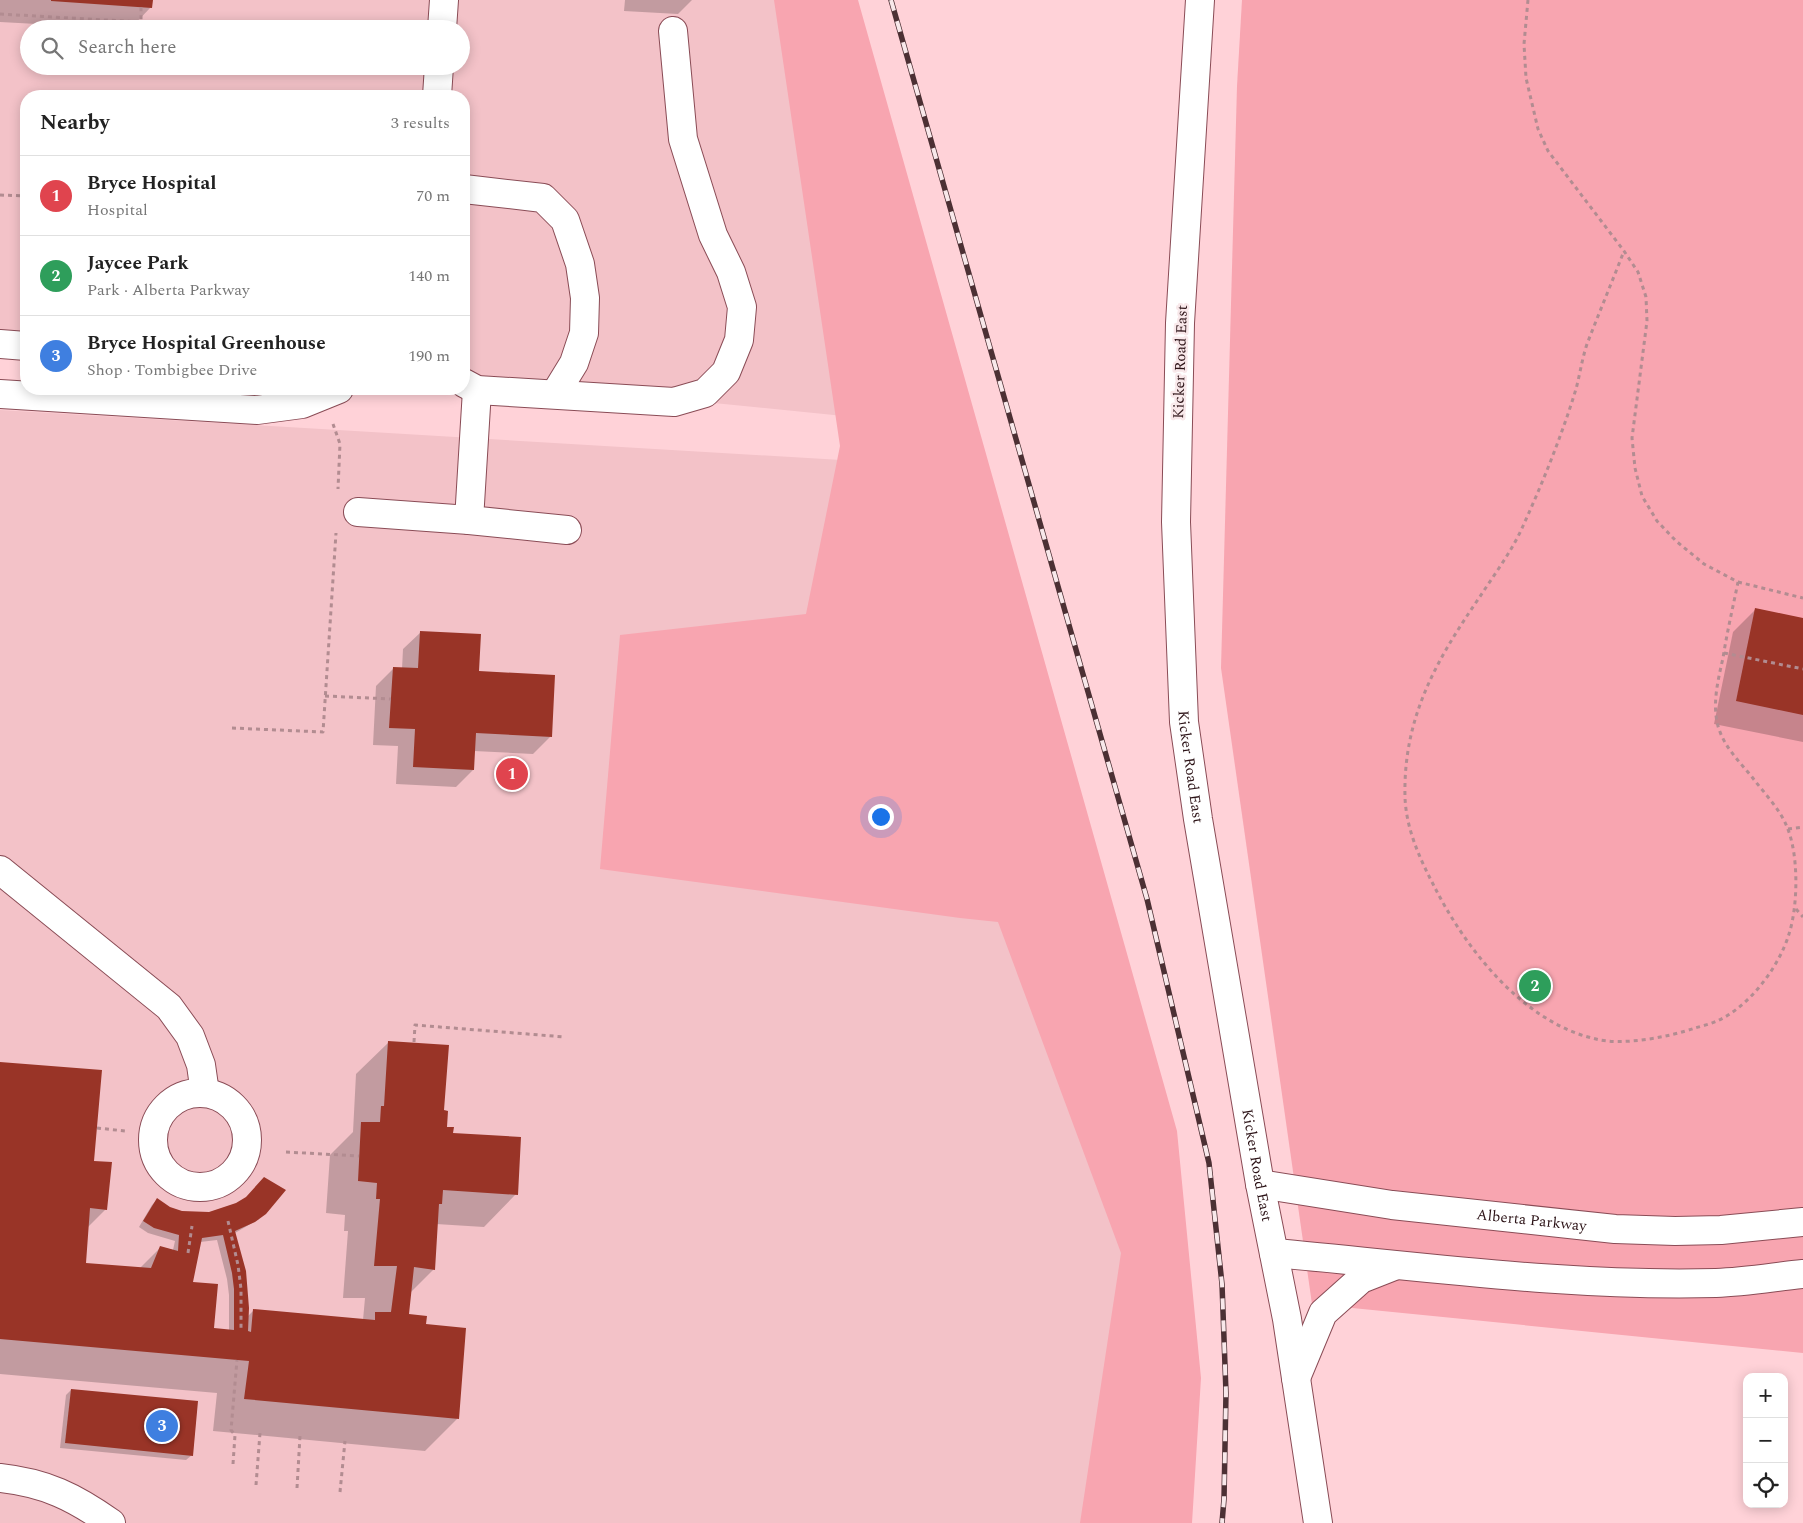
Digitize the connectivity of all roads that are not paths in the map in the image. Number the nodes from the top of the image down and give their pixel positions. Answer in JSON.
{"nodes":[{"id":1,"x":444,"y":0,"type":"edge"},
{"id":2,"x":1200,"y":0,"type":"edge"},
{"id":3,"x":443,"y":20,"type":"edge"},
{"id":4,"x":673,"y":31,"type":"dead end"},
{"id":5,"x":438,"y":75,"type":"edge"},
{"id":6,"x":437,"y":90,"type":"edge"},
{"id":7,"x":470,"y":190,"type":"edge"},
{"id":8,"x":0,"y":344,"type":"edge"},
{"id":9,"x":20,"y":346,"type":"edge"},
{"id":10,"x":470,"y":386,"type":"edge"},
{"id":11,"x":0,"y":394,"type":"edge"},
{"id":12,"x":555,"y":394,"type":"junction"},
{"id":13,"x":324,"y":395,"type":"edge"},
{"id":14,"x":470,"y":395,"type":"edge"},
{"id":15,"x":358,"y":512,"type":"dead end"},
{"id":16,"x":469,"y":520,"type":"junction"},
{"id":17,"x":566,"y":530,"type":"dead end"},
{"id":18,"x":0,"y":870,"type":"edge"},
{"id":19,"x":205,"y":1093,"type":"dead end"},
{"id":20,"x":1260,"y":1184,"type":"junction"},
{"id":21,"x":1803,"y":1222,"type":"edge"},
{"id":22,"x":1274,"y":1253,"type":"junction"},
{"id":23,"x":1396,"y":1265,"type":"junction"},
{"id":24,"x":1803,"y":1274,"type":"edge"},
{"id":25,"x":1296,"y":1378,"type":"junction"},
{"id":26,"x":0,"y":1478,"type":"edge"},
{"id":27,"x":111,"y":1523,"type":"edge"},
{"id":28,"x":1318,"y":1523,"type":"edge"}],
"edges":[{"from":1,"to":3,"type":"street"},
{"from":2,"to":20,"type":"street","name":"Kicker Road East"},
{"from":4,"to":12,"type":"street"},
{"from":5,"to":6,"type":"street"},
{"from":7,"to":12,"type":"street"},
{"from":8,"to":9,"type":"street"},
{"from":10,"to":12,"type":"street"},
{"from":11,"to":13,"type":"street"},
{"from":14,"to":16,"type":"street"},
{"from":15,"to":16,"type":"street"},
{"from":16,"to":17,"type":"street"},
{"from":18,"to":19,"type":"street"},
{"from":20,"to":21,"type":"street","name":"Alberta Parkway"},
{"from":20,"to":22,"type":"street","name":"Kicker Road East"},
{"from":22,"to":23,"type":"street"},
{"from":22,"to":25,"type":"street","name":"Kicker Road East"},
{"from":23,"to":24,"type":"street"},
{"from":23,"to":25,"type":"street"},
{"from":25,"to":28,"type":"street","name":"Kicker Road East"},
{"from":26,"to":27,"type":"street"}]}
